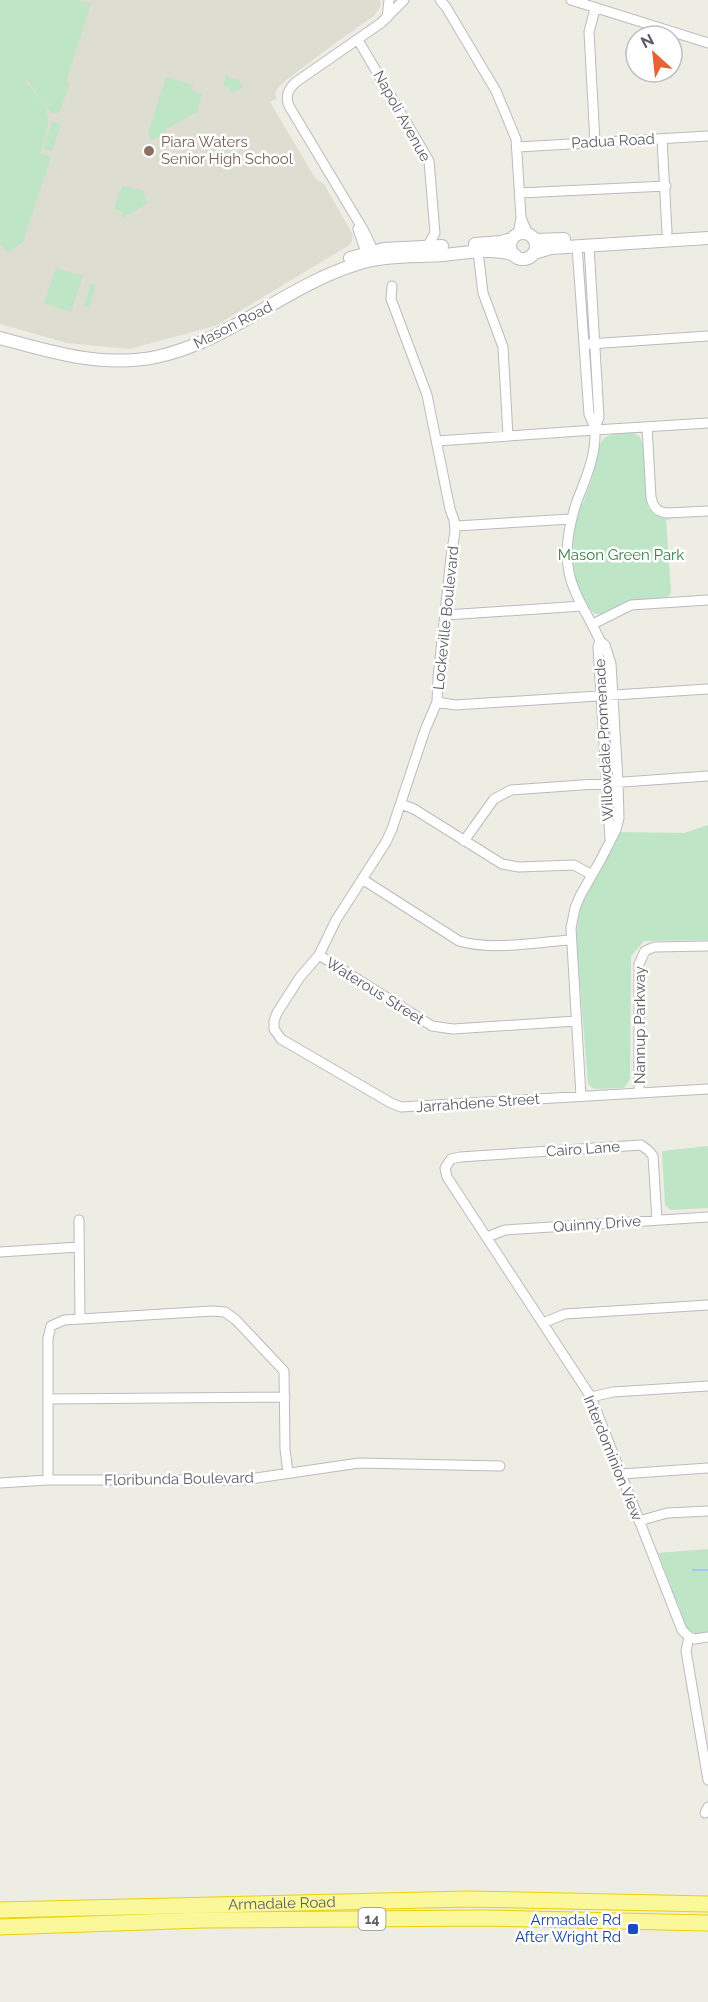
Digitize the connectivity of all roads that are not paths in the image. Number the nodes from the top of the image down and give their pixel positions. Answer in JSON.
{"nodes":[{"id":1,"x":389,"y":0,"type":"edge"},
{"id":2,"x":404,"y":0,"type":"edge"},
{"id":3,"x":440,"y":0,"type":"edge"},
{"id":4,"x":571,"y":0,"type":"edge"},
{"id":5,"x":595,"y":9,"type":"junction"},
{"id":6,"x":387,"y":18,"type":"junction"},
{"id":7,"x":708,"y":31,"type":"edge"},
{"id":8,"x":358,"y":40,"type":"junction"},
{"id":9,"x":706,"y":42,"type":"edge"},
{"id":10,"x":708,"y":136,"type":"edge"},
{"id":11,"x":662,"y":139,"type":"junction"},
{"id":12,"x":595,"y":142,"type":"junction"},
{"id":13,"x":518,"y":147,"type":"junction"},
{"id":14,"x":666,"y":186,"type":"junction"},
{"id":15,"x":520,"y":193,"type":"junction"},
{"id":16,"x":708,"y":230,"type":"edge"},
{"id":17,"x":667,"y":232,"type":"junction"},
{"id":18,"x":435,"y":233,"type":"junction"},
{"id":19,"x":523,"y":236,"type":"junction"},
{"id":20,"x":708,"y":238,"type":"edge"},
{"id":21,"x":583,"y":245,"type":"junction"},
{"id":22,"x":446,"y":246,"type":"junction"},
{"id":23,"x":427,"y":247,"type":"junction"},
{"id":24,"x":478,"y":252,"type":"junction"},
{"id":25,"x":534,"y":253,"type":"junction"},
{"id":26,"x":515,"y":255,"type":"junction"},
{"id":27,"x":371,"y":256,"type":"junction"},
{"id":28,"x":392,"y":286,"type":"dead end"},
{"id":29,"x":708,"y":336,"type":"edge"},
{"id":30,"x":0,"y":338,"type":"edge"},
{"id":31,"x":594,"y":343,"type":"junction"},
{"id":32,"x":583,"y":344,"type":"junction"},
{"id":33,"x":708,"y":423,"type":"edge"},
{"id":34,"x":647,"y":427,"type":"junction"},
{"id":35,"x":595,"y":429,"type":"junction"},
{"id":36,"x":508,"y":436,"type":"junction"},
{"id":37,"x":437,"y":441,"type":"junction"},
{"id":38,"x":708,"y":511,"type":"edge"},
{"id":39,"x":571,"y":519,"type":"junction"},
{"id":40,"x":456,"y":526,"type":"junction"},
{"id":41,"x":708,"y":600,"type":"edge"},
{"id":42,"x":582,"y":606,"type":"junction"},
{"id":43,"x":446,"y":615,"type":"junction"},
{"id":44,"x":593,"y":624,"type":"junction"},
{"id":45,"x":708,"y":689,"type":"edge"},
{"id":46,"x":608,"y":695,"type":"junction"},
{"id":47,"x":437,"y":702,"type":"junction"},
{"id":48,"x":708,"y":776,"type":"edge"},
{"id":49,"x":608,"y":782,"type":"junction"},
{"id":50,"x":618,"y":782,"type":"junction"},
{"id":51,"x":401,"y":804,"type":"junction"},
{"id":52,"x":610,"y":840,"type":"junction"},
{"id":53,"x":464,"y":841,"type":"junction"},
{"id":54,"x":592,"y":875,"type":"junction"},
{"id":55,"x":362,"y":879,"type":"junction"},
{"id":56,"x":571,"y":940,"type":"junction"},
{"id":57,"x":708,"y":946,"type":"edge"},
{"id":58,"x":319,"y":955,"type":"junction"},
{"id":59,"x":576,"y":1021,"type":"junction"},
{"id":60,"x":274,"y":1026,"type":"joint"},
{"id":61,"x":708,"y":1089,"type":"edge"},
{"id":62,"x":639,"y":1093,"type":"junction"},
{"id":63,"x":581,"y":1096,"type":"junction"},
{"id":64,"x":447,"y":1163,"type":"joint"},
{"id":65,"x":708,"y":1217,"type":"edge"},
{"id":66,"x":79,"y":1220,"type":"dead end"},
{"id":67,"x":657,"y":1220,"type":"junction"},
{"id":68,"x":487,"y":1237,"type":"junction"},
{"id":69,"x":79,"y":1247,"type":"junction"},
{"id":70,"x":0,"y":1252,"type":"edge"},
{"id":71,"x":708,"y":1305,"type":"edge"},
{"id":72,"x":80,"y":1319,"type":"junction"},
{"id":73,"x":543,"y":1323,"type":"junction"},
{"id":74,"x":708,"y":1386,"type":"edge"},
{"id":75,"x":285,"y":1397,"type":"junction"},
{"id":76,"x":591,"y":1397,"type":"junction"},
{"id":77,"x":48,"y":1399,"type":"junction"},
{"id":78,"x":500,"y":1466,"type":"dead end"},
{"id":79,"x":708,"y":1468,"type":"edge"},
{"id":80,"x":288,"y":1473,"type":"junction"},
{"id":81,"x":621,"y":1474,"type":"junction"},
{"id":82,"x":48,"y":1480,"type":"junction"},
{"id":83,"x":0,"y":1483,"type":"edge"},
{"id":84,"x":708,"y":1511,"type":"edge"},
{"id":85,"x":639,"y":1521,"type":"junction"},
{"id":86,"x":708,"y":1636,"type":"edge"},
{"id":87,"x":689,"y":1637,"type":"junction"},
{"id":88,"x":704,"y":1740,"type":"edge"},
{"id":89,"x":708,"y":1780,"type":"edge"},
{"id":90,"x":708,"y":1904,"type":"edge"},
{"id":91,"x":0,"y":1910,"type":"edge"},
{"id":92,"x":708,"y":1923,"type":"edge"},
{"id":93,"x":0,"y":1927,"type":"edge"}],
"edges":[{"from":1,"to":6,"type":"street"},
{"from":2,"to":6,"type":"street"},
{"from":3,"to":13,"type":"street"},
{"from":4,"to":5,"type":"street"},
{"from":5,"to":9,"type":"street"},
{"from":5,"to":12,"type":"street"},
{"from":6,"to":8,"type":"street"},
{"from":7,"to":9,"type":"street"},
{"from":8,"to":18,"type":"street","name":"Napoli Avenue"},
{"from":8,"to":27,"type":"street"},
{"from":10,"to":11,"type":"street","name":"Padua Road"},
{"from":11,"to":12,"type":"street","name":"Padua Road"},
{"from":11,"to":14,"type":"street"},
{"from":12,"to":13,"type":"street","name":"Padua Road"},
{"from":13,"to":15,"type":"street"},
{"from":14,"to":15,"type":"street"},
{"from":14,"to":17,"type":"street"},
{"from":15,"to":19,"type":"street"},
{"from":16,"to":17,"type":"street","name":"Mason Road"},
{"from":17,"to":19,"type":"street","name":"Mason Road"},
{"from":18,"to":22,"type":"street"},
{"from":18,"to":23,"type":"street"},
{"from":19,"to":22,"type":"street","name":"Mason Road"},
{"from":19,"to":25,"type":"street"},
{"from":19,"to":26,"type":"street"},
{"from":20,"to":21,"type":"street"},
{"from":21,"to":25,"type":"street"},
{"from":21,"to":31,"type":"street","name":"Willowdale Promenade"},
{"from":21,"to":32,"type":"street","name":"Willowdale Promenade"},
{"from":22,"to":23,"type":"street","name":"Mason Road"},
{"from":23,"to":27,"type":"street","name":"Mason Road"},
{"from":24,"to":26,"type":"street","name":"Mason Road"},
{"from":24,"to":27,"type":"street","name":"Mason Road"},
{"from":24,"to":36,"type":"street"},
{"from":25,"to":26,"type":"street"},
{"from":27,"to":30,"type":"street","name":"Mason Road"},
{"from":28,"to":37,"type":"street","name":"Lockeville Boulevard"},
{"from":29,"to":31,"type":"street"},
{"from":31,"to":32,"type":"street"},
{"from":31,"to":35,"type":"street","name":"Willowdale Promenade"},
{"from":32,"to":35,"type":"street","name":"Willowdale Promenade"},
{"from":33,"to":34,"type":"street"},
{"from":34,"to":35,"type":"street"},
{"from":34,"to":38,"type":"street"},
{"from":35,"to":36,"type":"street"},
{"from":35,"to":39,"type":"street","name":"Willowdale Promenade"},
{"from":36,"to":37,"type":"street"},
{"from":37,"to":40,"type":"street","name":"Lockeville Boulevard"},
{"from":39,"to":40,"type":"street"},
{"from":39,"to":42,"type":"street","name":"Willowdale Promenade"},
{"from":40,"to":43,"type":"street","name":"Lockeville Boulevard"},
{"from":41,"to":44,"type":"street"},
{"from":42,"to":43,"type":"street"},
{"from":42,"to":44,"type":"street","name":"Willowdale Promenade"},
{"from":43,"to":47,"type":"street","name":"Lockeville Boulevard"},
{"from":44,"to":46,"type":"street","name":"Willowdale Promenade"},
{"from":45,"to":46,"type":"street"},
{"from":46,"to":47,"type":"street"},
{"from":46,"to":49,"type":"street","name":"Willowdale Promenade"},
{"from":46,"to":50,"type":"street","name":"Willowdale Promenade"},
{"from":47,"to":51,"type":"street","name":"Lockeville Boulevard"},
{"from":48,"to":50,"type":"street"},
{"from":49,"to":50,"type":"street"},
{"from":49,"to":52,"type":"street","name":"Willowdale Promenade"},
{"from":49,"to":53,"type":"street"},
{"from":50,"to":52,"type":"street","name":"Willowdale Promenade"},
{"from":51,"to":53,"type":"street"},
{"from":51,"to":55,"type":"street","name":"Lockeville Boulevard"},
{"from":52,"to":54,"type":"street","name":"Willowdale Promenade"},
{"from":53,"to":54,"type":"street"},
{"from":54,"to":56,"type":"street","name":"Willowdale Promenade"},
{"from":55,"to":56,"type":"street"},
{"from":55,"to":58,"type":"street","name":"Lockeville Boulevard"},
{"from":56,"to":59,"type":"street","name":"Willowdale Promenade"},
{"from":57,"to":62,"type":"street","name":"Nannup Parkway"},
{"from":58,"to":59,"type":"street","name":"Waterous Street"},
{"from":58,"to":60,"type":"street","name":"Lockeville Boulevard"},
{"from":59,"to":63,"type":"street","name":"Willowdale Promenade"},
{"from":60,"to":63,"type":"street","name":"Jarrahdene Street"},
{"from":61,"to":62,"type":"street","name":"Jarrahdene Street"},
{"from":62,"to":63,"type":"street","name":"Jarrahdene Street"},
{"from":64,"to":67,"type":"street","name":"Cairo Lane"},
{"from":64,"to":68,"type":"street","name":"Interdominion View"},
{"from":65,"to":67,"type":"street","name":"Quinny Drive"},
{"from":66,"to":69,"type":"street"},
{"from":67,"to":68,"type":"street","name":"Quinny Drive"},
{"from":68,"to":73,"type":"street","name":"Interdominion View"},
{"from":69,"to":70,"type":"street"},
{"from":69,"to":72,"type":"street"},
{"from":71,"to":73,"type":"street"},
{"from":72,"to":75,"type":"street"},
{"from":72,"to":77,"type":"street"},
{"from":73,"to":76,"type":"street","name":"Interdominion View"},
{"from":74,"to":76,"type":"street"},
{"from":75,"to":77,"type":"street"},
{"from":75,"to":80,"type":"street"},
{"from":76,"to":81,"type":"street","name":"Interdominion View"},
{"from":77,"to":82,"type":"street"},
{"from":78,"to":80,"type":"street","name":"Floribunda Boulevard"},
{"from":79,"to":81,"type":"street"},
{"from":80,"to":82,"type":"street","name":"Floribunda Boulevard"},
{"from":81,"to":85,"type":"street","name":"Interdominion View"},
{"from":82,"to":83,"type":"street","name":"Floribunda Boulevard"},
{"from":84,"to":85,"type":"street"},
{"from":85,"to":87,"type":"street","name":"Interdominion View"},
{"from":86,"to":87,"type":"street"},
{"from":87,"to":88,"type":"street","name":"Interdominion View"},
{"from":88,"to":89,"type":"street","name":"Interdominion View"},
{"from":90,"to":91,"type":"highway","name":"Armadale Road","number":"14"},
{"from":92,"to":93,"type":"highway","name":"Armadale Road","number":"14"}]}
